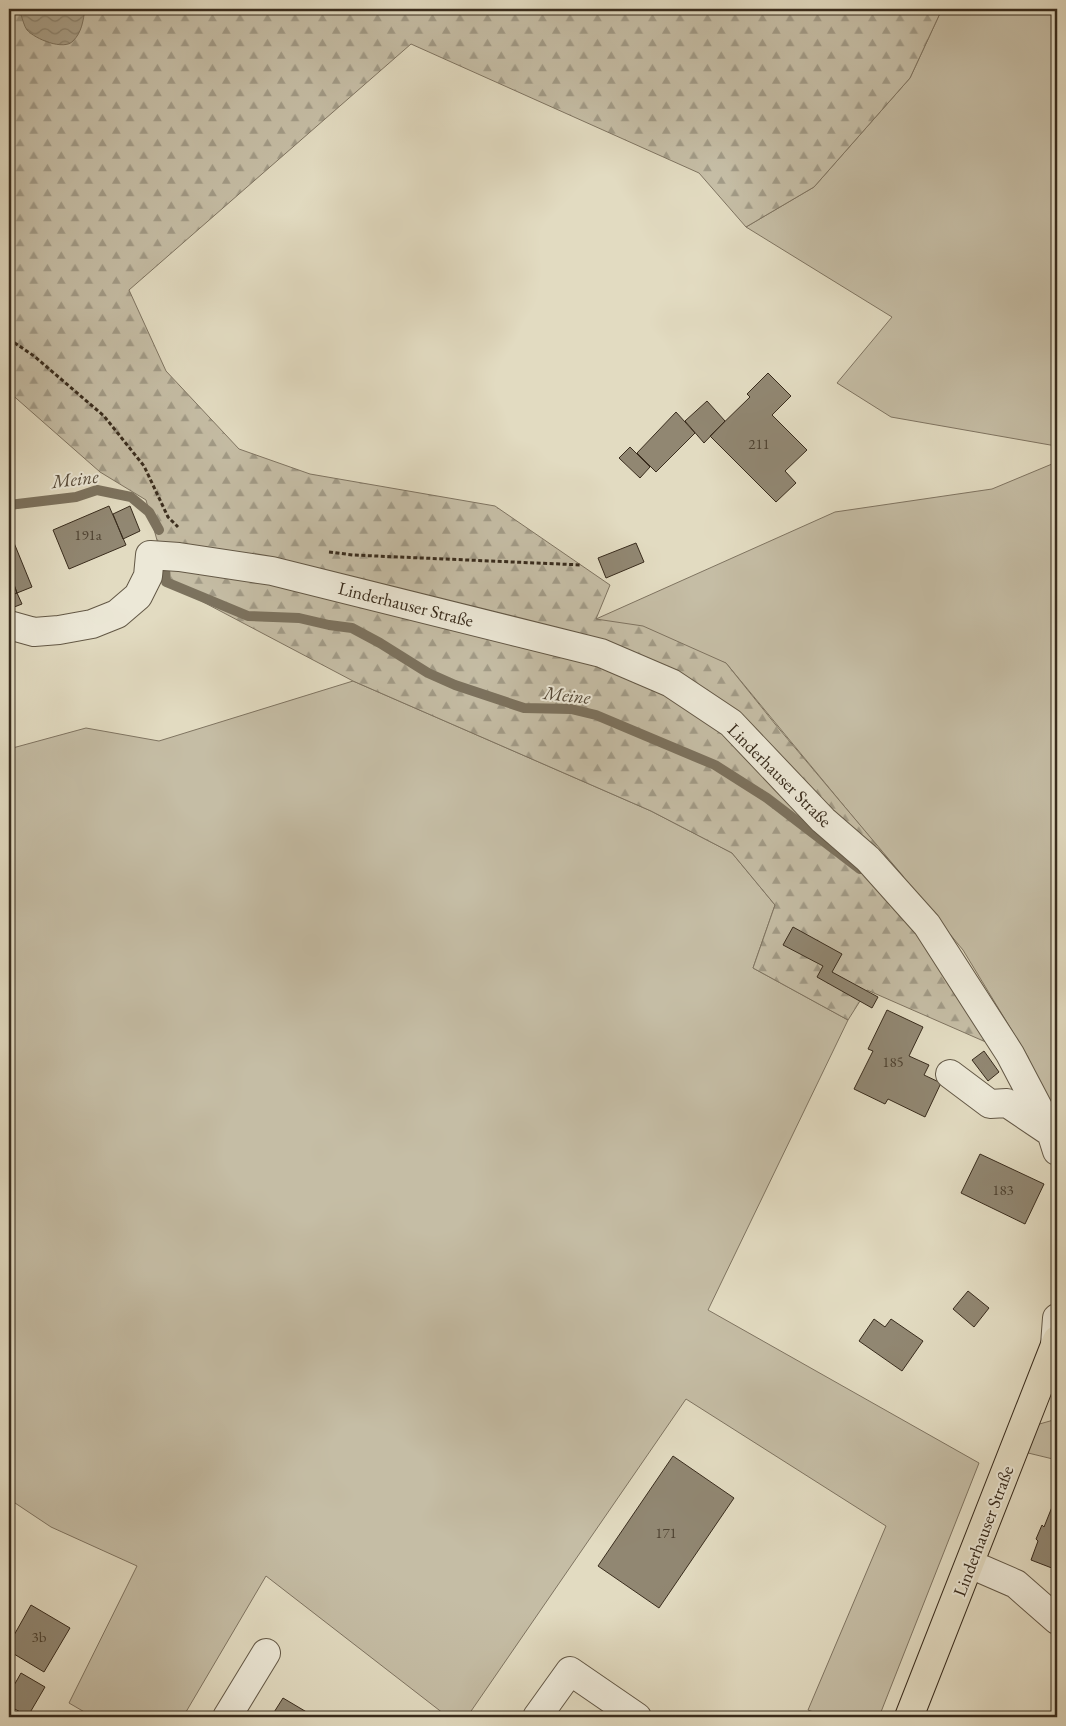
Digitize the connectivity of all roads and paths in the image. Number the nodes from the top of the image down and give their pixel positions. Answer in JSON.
{"nodes":[{"id":1,"x":9,"y":339,"type":"edge"},
{"id":2,"x":180,"y":530,"type":"dead end"},
{"id":3,"x":325,"y":551,"type":"dead end"},
{"id":4,"x":582,"y":565,"type":"dead end"},
{"id":5,"x":9,"y":624,"type":"edge"},
{"id":6,"x":950,"y":1074,"type":"dead end"},
{"id":7,"x":1054,"y":1141,"type":"edge"},
{"id":8,"x":1057,"y":1318,"type":"edge"},
{"id":9,"x":1056,"y":1342,"type":"edge"},
{"id":10,"x":970,"y":1564,"type":"junction"},
{"id":11,"x":1057,"y":1620,"type":"edge"},
{"id":12,"x":266,"y":1653,"type":"dead end"},
{"id":13,"x":227,"y":1717,"type":"edge"},
{"id":14,"x":537,"y":1717,"type":"edge"},
{"id":15,"x":637,"y":1717,"type":"edge"},
{"id":16,"x":909,"y":1717,"type":"edge"}],
"edges":[{"from":1,"to":2,"type":"path"},
{"from":3,"to":4,"type":"path"},
{"from":5,"to":7,"type":"street","name":"Linderhauser Straße"},
{"from":6,"to":7,"type":"street"},
{"from":8,"to":9,"type":"street","name":"Linderhauser Straße"},
{"from":9,"to":10,"type":"main road","name":"Linderhauser Straße"},
{"from":10,"to":11,"type":"street"},
{"from":10,"to":16,"type":"main road","name":"Linderhauser Straße"},
{"from":12,"to":13,"type":"street"},
{"from":14,"to":15,"type":"street"}]}
